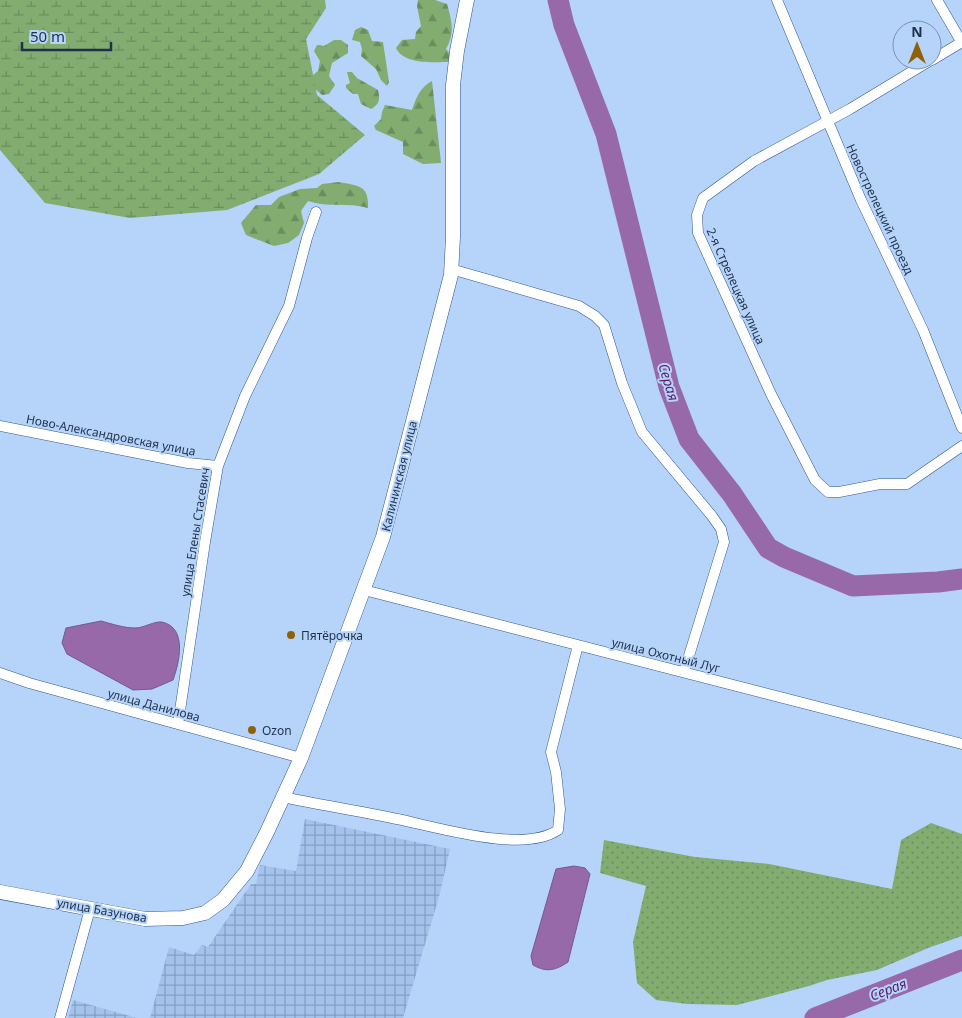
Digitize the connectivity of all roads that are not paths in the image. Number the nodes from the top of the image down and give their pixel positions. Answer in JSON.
{"nodes":[{"id":1,"x":467,"y":0,"type":"edge"},
{"id":2,"x":777,"y":0,"type":"edge"},
{"id":3,"x":937,"y":0,"type":"edge"},
{"id":4,"x":962,"y":42,"type":"edge"},
{"id":5,"x":942,"y":54,"type":"edge"},
{"id":6,"x":915,"y":70,"type":"edge"},
{"id":7,"x":827,"y":122,"type":"junction"},
{"id":8,"x":316,"y":212,"type":"dead end"},
{"id":9,"x":451,"y":268,"type":"junction"},
{"id":10,"x":0,"y":426,"type":"edge"},
{"id":11,"x":962,"y":428,"type":"edge"},
{"id":12,"x":962,"y":446,"type":"edge"},
{"id":13,"x":218,"y":466,"type":"junction"},
{"id":14,"x":364,"y":590,"type":"junction"},
{"id":15,"x":578,"y":645,"type":"junction"},
{"id":16,"x":684,"y":672,"type":"junction"},
{"id":17,"x":0,"y":673,"type":"edge"},
{"id":18,"x":178,"y":724,"type":"junction"},
{"id":19,"x":962,"y":744,"type":"edge"},
{"id":20,"x":301,"y":758,"type":"junction"},
{"id":21,"x":283,"y":797,"type":"junction"},
{"id":22,"x":0,"y":892,"type":"edge"},
{"id":23,"x":90,"y":909,"type":"junction"},
{"id":24,"x":205,"y":913,"type":"joint"},
{"id":25,"x":60,"y":1018,"type":"edge"}],
"edges":[{"from":1,"to":9,"type":"street","name":"Калининская улица"},
{"from":2,"to":7,"type":"street","name":"Новострелецкий проезд"},
{"from":3,"to":4,"type":"street"},
{"from":4,"to":5,"type":"street","name":"2-я Стрелецкая улица"},
{"from":6,"to":7,"type":"street","name":"2-я Стрелецкая улица"},
{"from":7,"to":11,"type":"street","name":"Новострелецкий проезд"},
{"from":7,"to":12,"type":"street","name":"2-я Стрелецкая улица"},
{"from":8,"to":13,"type":"street","name":"улица Елены Стасевич"},
{"from":9,"to":14,"type":"street","name":"Калининская улица"},
{"from":9,"to":16,"type":"street"},
{"from":10,"to":13,"type":"street","name":"Ново-Александровская улица"},
{"from":13,"to":18,"type":"street","name":"улица Елены Стасевич"},
{"from":14,"to":15,"type":"street","name":"улица Охотный Луг"},
{"from":14,"to":20,"type":"street","name":"Калининская улица"},
{"from":15,"to":16,"type":"street","name":"улица Охотный Луг"},
{"from":15,"to":21,"type":"street"},
{"from":16,"to":19,"type":"street","name":"улица Охотный Луг"},
{"from":17,"to":18,"type":"street","name":"улица Данилова"},
{"from":18,"to":20,"type":"street","name":"улица Данилова"},
{"from":20,"to":21,"type":"street","name":"Калининская улица"},
{"from":21,"to":24,"type":"street","name":"Калининская улица"},
{"from":22,"to":23,"type":"street","name":"улица Базунова"},
{"from":23,"to":24,"type":"street","name":"улица Базунова"},
{"from":23,"to":25,"type":"street"}]}
